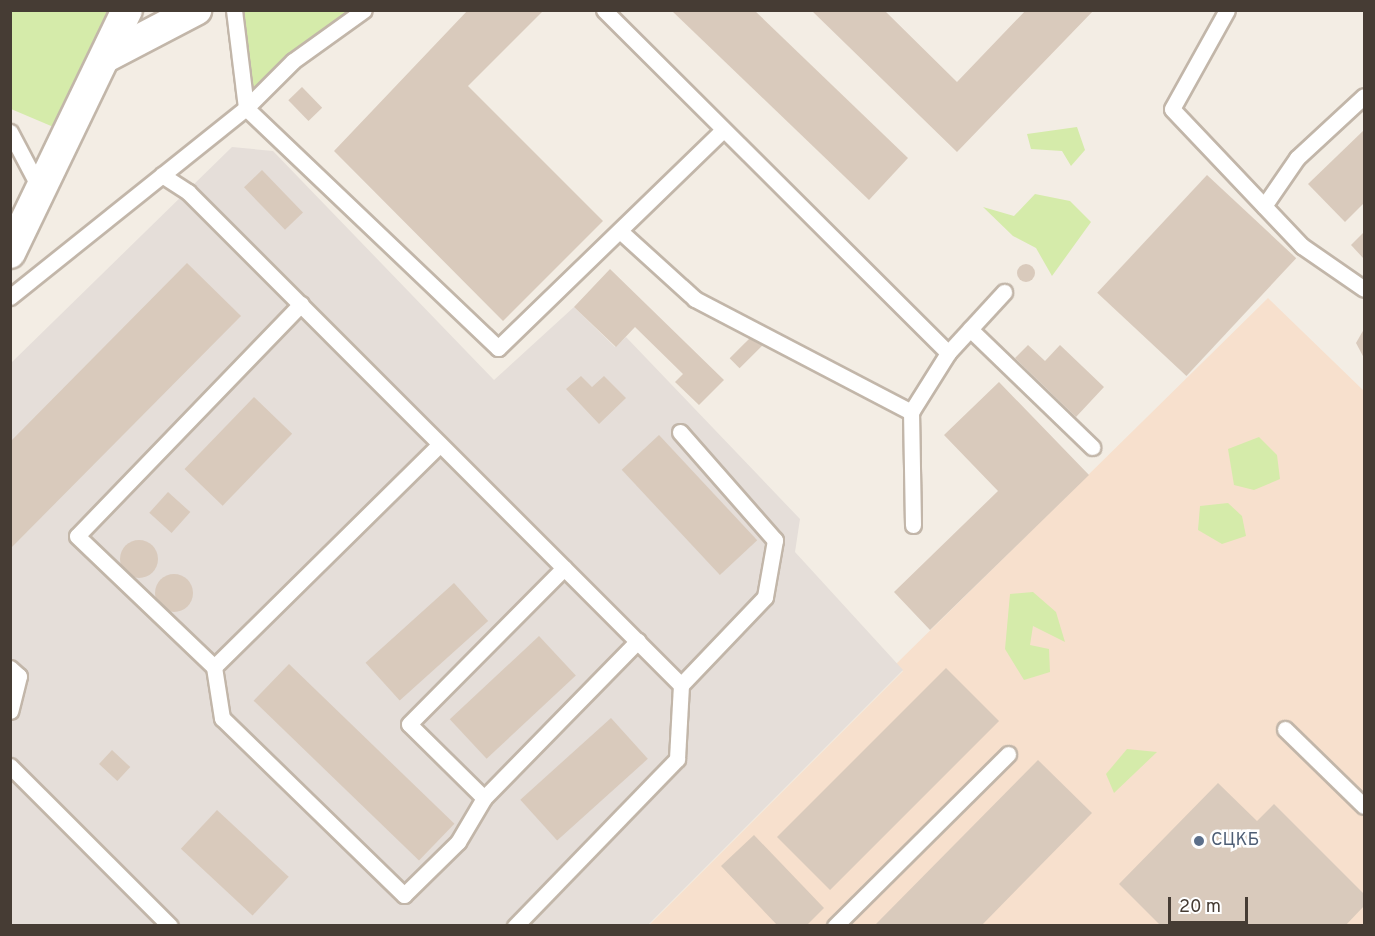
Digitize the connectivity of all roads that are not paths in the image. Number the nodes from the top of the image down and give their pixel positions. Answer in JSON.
{"nodes":[{"id":1,"x":127,"y":10,"type":"edge"},
{"id":2,"x":196,"y":10,"type":"edge"},
{"id":3,"x":234,"y":10,"type":"edge"},
{"id":4,"x":364,"y":10,"type":"edge"},
{"id":5,"x":604,"y":10,"type":"edge"},
{"id":6,"x":1227,"y":10,"type":"edge"},
{"id":7,"x":106,"y":57,"type":"junction"},
{"id":8,"x":1365,"y":96,"type":"edge"},
{"id":9,"x":246,"y":108,"type":"junction"},
{"id":10,"x":723,"y":130,"type":"junction"},
{"id":11,"x":10,"y":132,"type":"edge"},
{"id":12,"x":162,"y":175,"type":"junction"},
{"id":13,"x":43,"y":195,"type":"junction"},
{"id":14,"x":1264,"y":206,"type":"junction"},
{"id":15,"x":620,"y":231,"type":"junction"},
{"id":16,"x":10,"y":253,"type":"edge"},
{"id":17,"x":1365,"y":289,"type":"edge"},
{"id":18,"x":1004,"y":292,"type":"dead end"},
{"id":19,"x":10,"y":297,"type":"edge"},
{"id":20,"x":301,"y":304,"type":"junction"},
{"id":21,"x":970,"y":329,"type":"junction"},
{"id":22,"x":948,"y":353,"type":"junction"},
{"id":23,"x":911,"y":412,"type":"junction"},
{"id":24,"x":680,"y":432,"type":"dead end"},
{"id":25,"x":440,"y":444,"type":"junction"},
{"id":26,"x":1092,"y":447,"type":"dead end"},
{"id":27,"x":913,"y":525,"type":"dead end"},
{"id":28,"x":564,"y":568,"type":"junction"},
{"id":29,"x":638,"y":641,"type":"junction"},
{"id":30,"x":214,"y":667,"type":"junction"},
{"id":31,"x":10,"y":668,"type":"edge"},
{"id":32,"x":681,"y":685,"type":"junction"},
{"id":33,"x":10,"y":711,"type":"edge"},
{"id":34,"x":1285,"y":729,"type":"dead end"},
{"id":35,"x":1008,"y":754,"type":"dead end"},
{"id":36,"x":10,"y":766,"type":"edge"},
{"id":37,"x":484,"y":798,"type":"junction"},
{"id":38,"x":1365,"y":806,"type":"edge"},
{"id":39,"x":170,"y":926,"type":"edge"},
{"id":40,"x":515,"y":926,"type":"edge"},
{"id":41,"x":835,"y":926,"type":"edge"}],
"edges":[{"from":1,"to":7,"type":"street"},
{"from":2,"to":7,"type":"street"},
{"from":3,"to":9,"type":"lane"},
{"from":4,"to":9,"type":"lane"},
{"from":5,"to":10,"type":"lane"},
{"from":6,"to":14,"type":"lane"},
{"from":7,"to":13,"type":"street"},
{"from":8,"to":14,"type":"lane"},
{"from":9,"to":12,"type":"lane"},
{"from":9,"to":15,"type":"lane"},
{"from":10,"to":15,"type":"lane"},
{"from":10,"to":22,"type":"lane"},
{"from":11,"to":13,"type":"lane"},
{"from":12,"to":19,"type":"lane"},
{"from":12,"to":20,"type":"lane"},
{"from":13,"to":16,"type":"street"},
{"from":14,"to":17,"type":"lane"},
{"from":15,"to":23,"type":"lane"},
{"from":18,"to":21,"type":"lane"},
{"from":20,"to":25,"type":"lane"},
{"from":20,"to":30,"type":"lane"},
{"from":21,"to":22,"type":"lane"},
{"from":21,"to":26,"type":"lane"},
{"from":22,"to":23,"type":"lane"},
{"from":23,"to":27,"type":"lane"},
{"from":24,"to":32,"type":"lane"},
{"from":25,"to":28,"type":"lane"},
{"from":25,"to":30,"type":"lane"},
{"from":28,"to":29,"type":"lane"},
{"from":28,"to":37,"type":"lane"},
{"from":29,"to":32,"type":"lane"},
{"from":29,"to":37,"type":"lane"},
{"from":30,"to":37,"type":"lane"},
{"from":31,"to":33,"type":"lane"},
{"from":32,"to":40,"type":"lane"},
{"from":34,"to":38,"type":"lane"},
{"from":35,"to":41,"type":"lane"},
{"from":36,"to":39,"type":"lane"}]}
